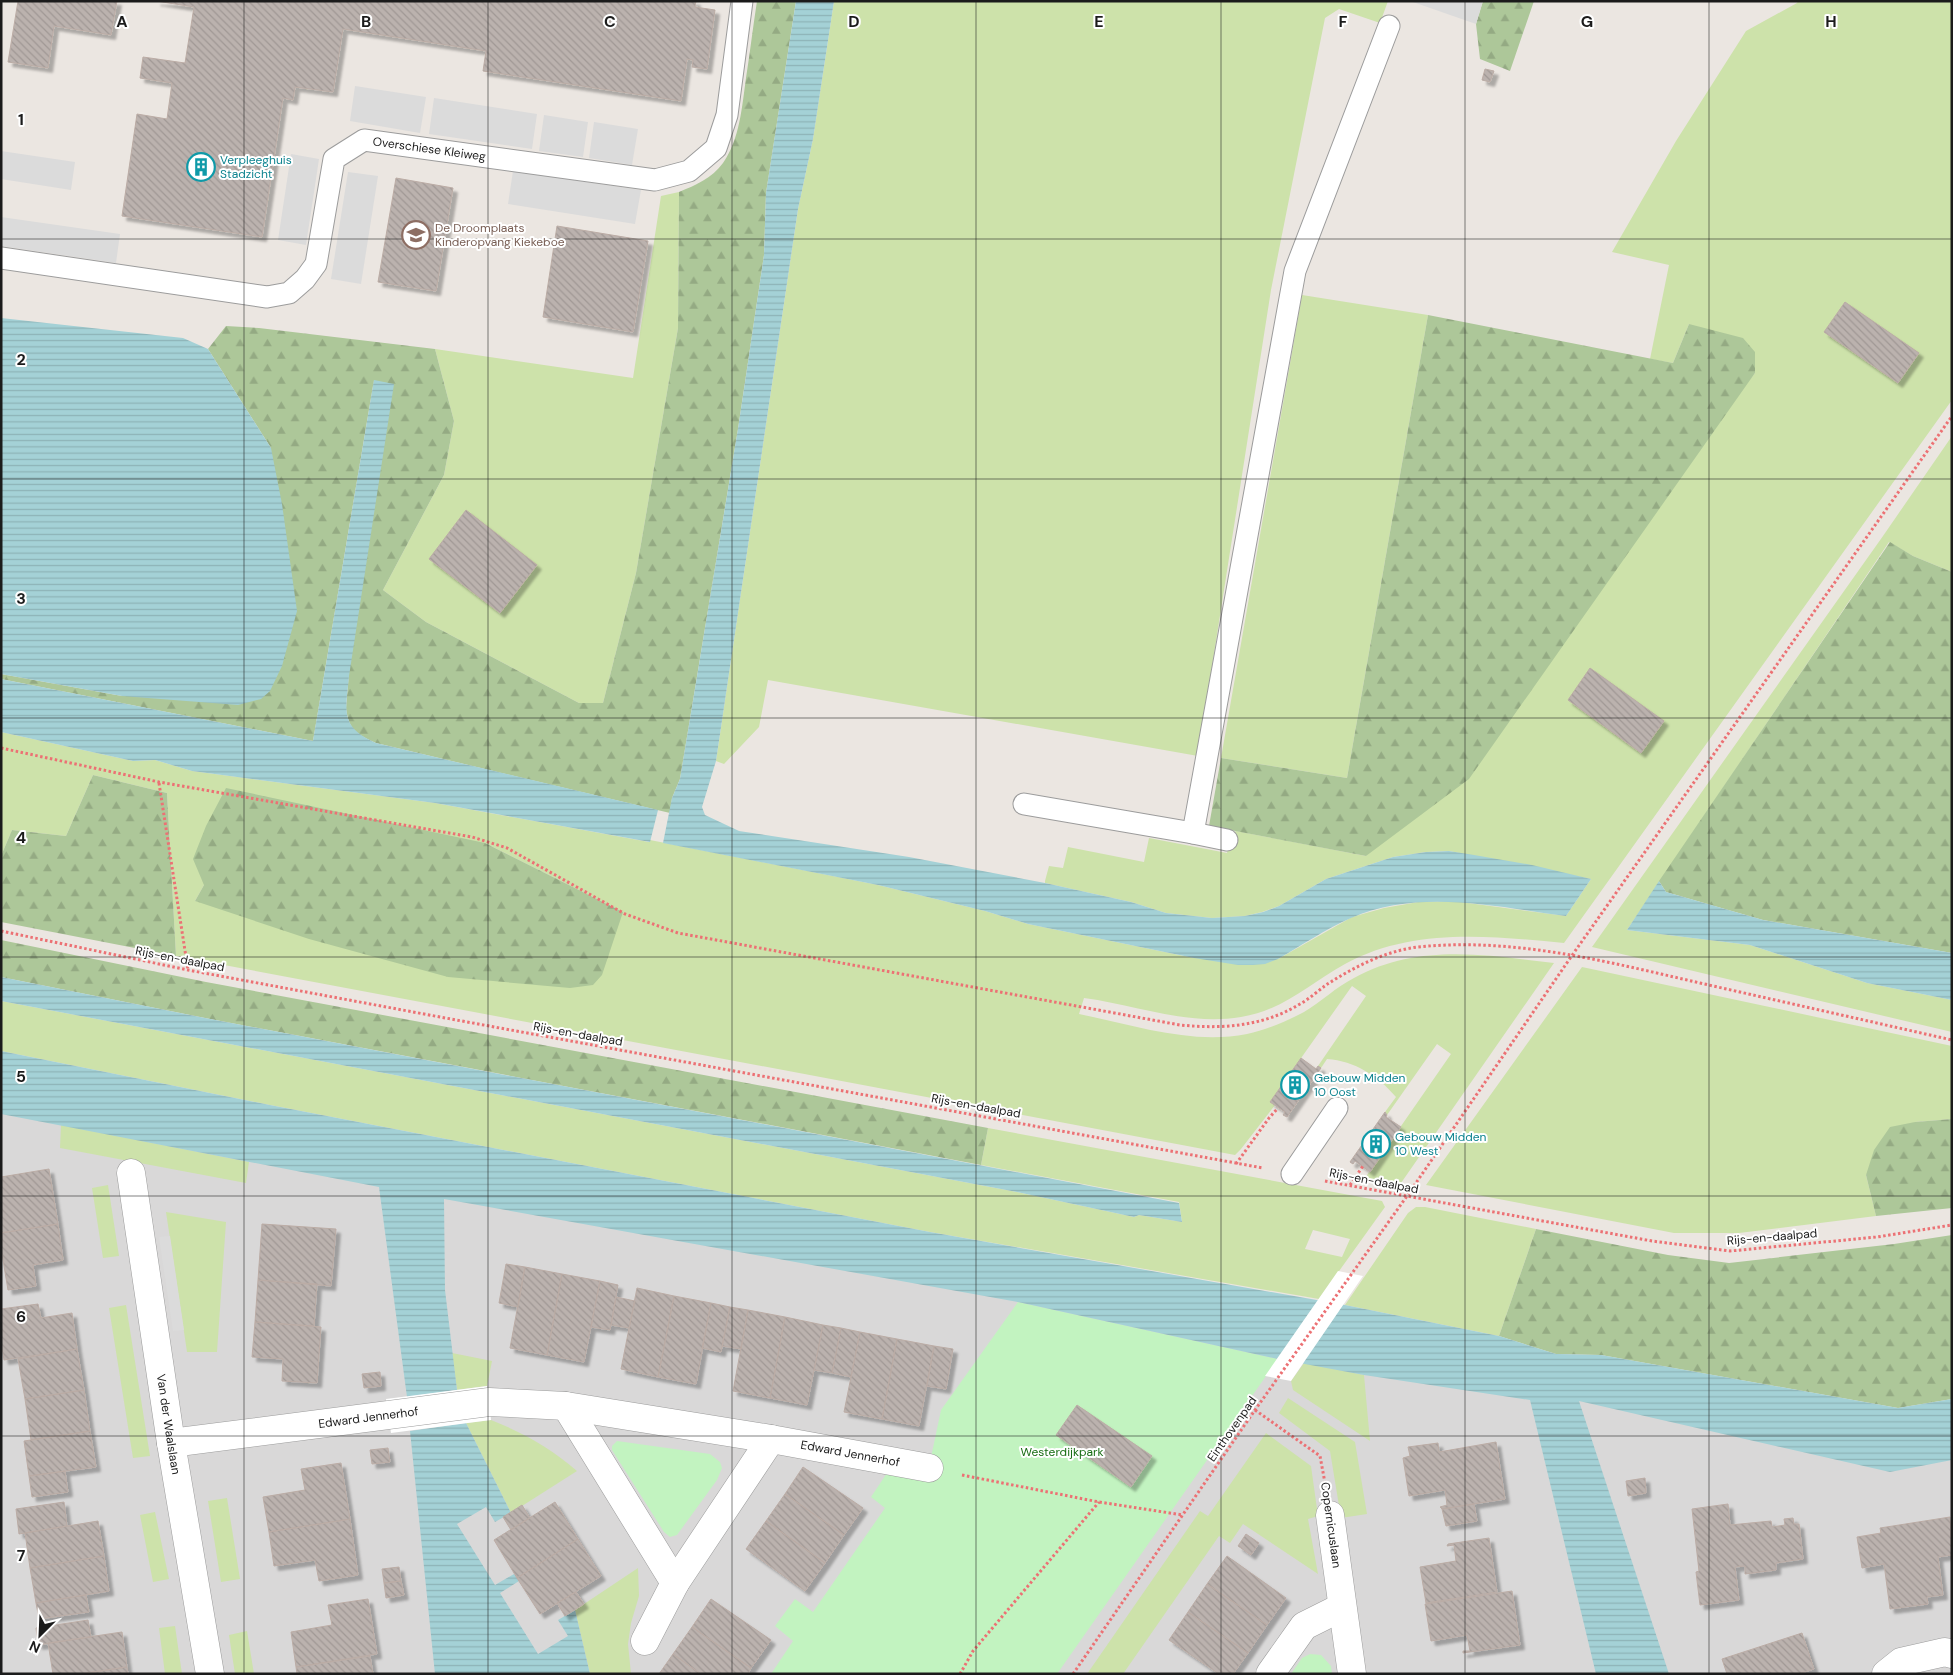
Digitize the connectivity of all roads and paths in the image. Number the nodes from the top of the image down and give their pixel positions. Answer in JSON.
{"nodes":[{"id":1,"x":742,"y":1,"type":"edge"},
{"id":2,"x":1389,"y":26,"type":"dead end"},
{"id":3,"x":1,"y":258,"type":"edge"},
{"id":4,"x":1952,"y":416,"type":"edge"},
{"id":5,"x":1,"y":748,"type":"edge"},
{"id":6,"x":158,"y":782,"type":"junction"},
{"id":7,"x":1024,"y":804,"type":"dead end"},
{"id":8,"x":1193,"y":833,"type":"junction"},
{"id":9,"x":1227,"y":840,"type":"dead end"},
{"id":10,"x":1,"y":931,"type":"edge"},
{"id":11,"x":1573,"y":954,"type":"junction"},
{"id":12,"x":188,"y":970,"type":"junction"},
{"id":13,"x":1952,"y":1040,"type":"edge"},
{"id":14,"x":1278,"y":1108,"type":"dead end"},
{"id":15,"x":1337,"y":1108,"type":"dead end"},
{"id":16,"x":1236,"y":1164,"type":"junction"},
{"id":17,"x":1363,"y":1166,"type":"dead end"},
{"id":18,"x":131,"y":1172,"type":"dead end"},
{"id":19,"x":1292,"y":1174,"type":"junction"},
{"id":20,"x":1350,"y":1185,"type":"junction"},
{"id":21,"x":1407,"y":1196,"type":"junction"},
{"id":22,"x":1952,"y":1225,"type":"edge"},
{"id":23,"x":566,"y":1406,"type":"junction"},
{"id":24,"x":1255,"y":1410,"type":"junction"},
{"id":25,"x":771,"y":1439,"type":"junction"},
{"id":26,"x":171,"y":1444,"type":"junction"},
{"id":27,"x":929,"y":1468,"type":"joint"},
{"id":28,"x":1099,"y":1502,"type":"junction"},
{"id":29,"x":1183,"y":1516,"type":"junction"},
{"id":30,"x":1330,"y":1516,"type":"joint"},
{"id":31,"x":675,"y":1583,"type":"junction"},
{"id":32,"x":1342,"y":1608,"type":"junction"},
{"id":33,"x":645,"y":1641,"type":"dead end"},
{"id":34,"x":1952,"y":1654,"type":"edge"},
{"id":35,"x":210,"y":1674,"type":"edge"},
{"id":36,"x":960,"y":1674,"type":"edge"},
{"id":37,"x":1073,"y":1674,"type":"edge"},
{"id":38,"x":1270,"y":1674,"type":"edge"},
{"id":39,"x":1352,"y":1674,"type":"edge"},
{"id":40,"x":1886,"y":1674,"type":"edge"}],
"edges":[{"from":1,"to":3,"type":"lane","name":"Overschiese Kleiweg"},
{"from":2,"to":8,"type":"lane"},
{"from":4,"to":11,"type":"path","name":"Einthovenpad"},
{"from":5,"to":6,"type":"path"},
{"from":6,"to":11,"type":"path"},
{"from":6,"to":12,"type":"path"},
{"from":7,"to":8,"type":"lane"},
{"from":8,"to":9,"type":"lane"},
{"from":10,"to":12,"type":"path","name":"Rijs-en-daalpad"},
{"from":11,"to":13,"type":"path"},
{"from":11,"to":21,"type":"path","name":"Einthovenpad"},
{"from":12,"to":16,"type":"path","name":"Rijs-en-daalpad"},
{"from":14,"to":16,"type":"path"},
{"from":15,"to":19,"type":"lane"},
{"from":16,"to":19,"type":"path","name":"Rijs-en-daalpad"},
{"from":17,"to":20,"type":"path"},
{"from":18,"to":26,"type":"street","name":"Van der Waalslaan"},
{"from":19,"to":20,"type":"path","name":"Rijs-en-daalpad"},
{"from":20,"to":21,"type":"path","name":"Rijs-en-daalpad"},
{"from":21,"to":22,"type":"path","name":"Rijs-en-daalpad"},
{"from":21,"to":24,"type":"path","name":"Einthovenpad"},
{"from":23,"to":25,"type":"street","name":"Edward Jennerhof"},
{"from":23,"to":26,"type":"street","name":"Edward Jennerhof"},
{"from":23,"to":31,"type":"street"},
{"from":24,"to":29,"type":"path","name":"Einthovenpad"},
{"from":24,"to":30,"type":"path","name":"Copernicuslaan"},
{"from":25,"to":27,"type":"street","name":"Edward Jennerhof"},
{"from":25,"to":31,"type":"street"},
{"from":26,"to":35,"type":"street","name":"Van der Waalslaan"},
{"from":27,"to":28,"type":"path"},
{"from":28,"to":29,"type":"path"},
{"from":28,"to":36,"type":"path"},
{"from":29,"to":37,"type":"path","name":"Einthovenpad"},
{"from":30,"to":32,"type":"street","name":"Copernicuslaan"},
{"from":31,"to":33,"type":"street"},
{"from":32,"to":38,"type":"street"},
{"from":32,"to":39,"type":"street","name":"Copernicuslaan"},
{"from":34,"to":40,"type":"street"}]}
